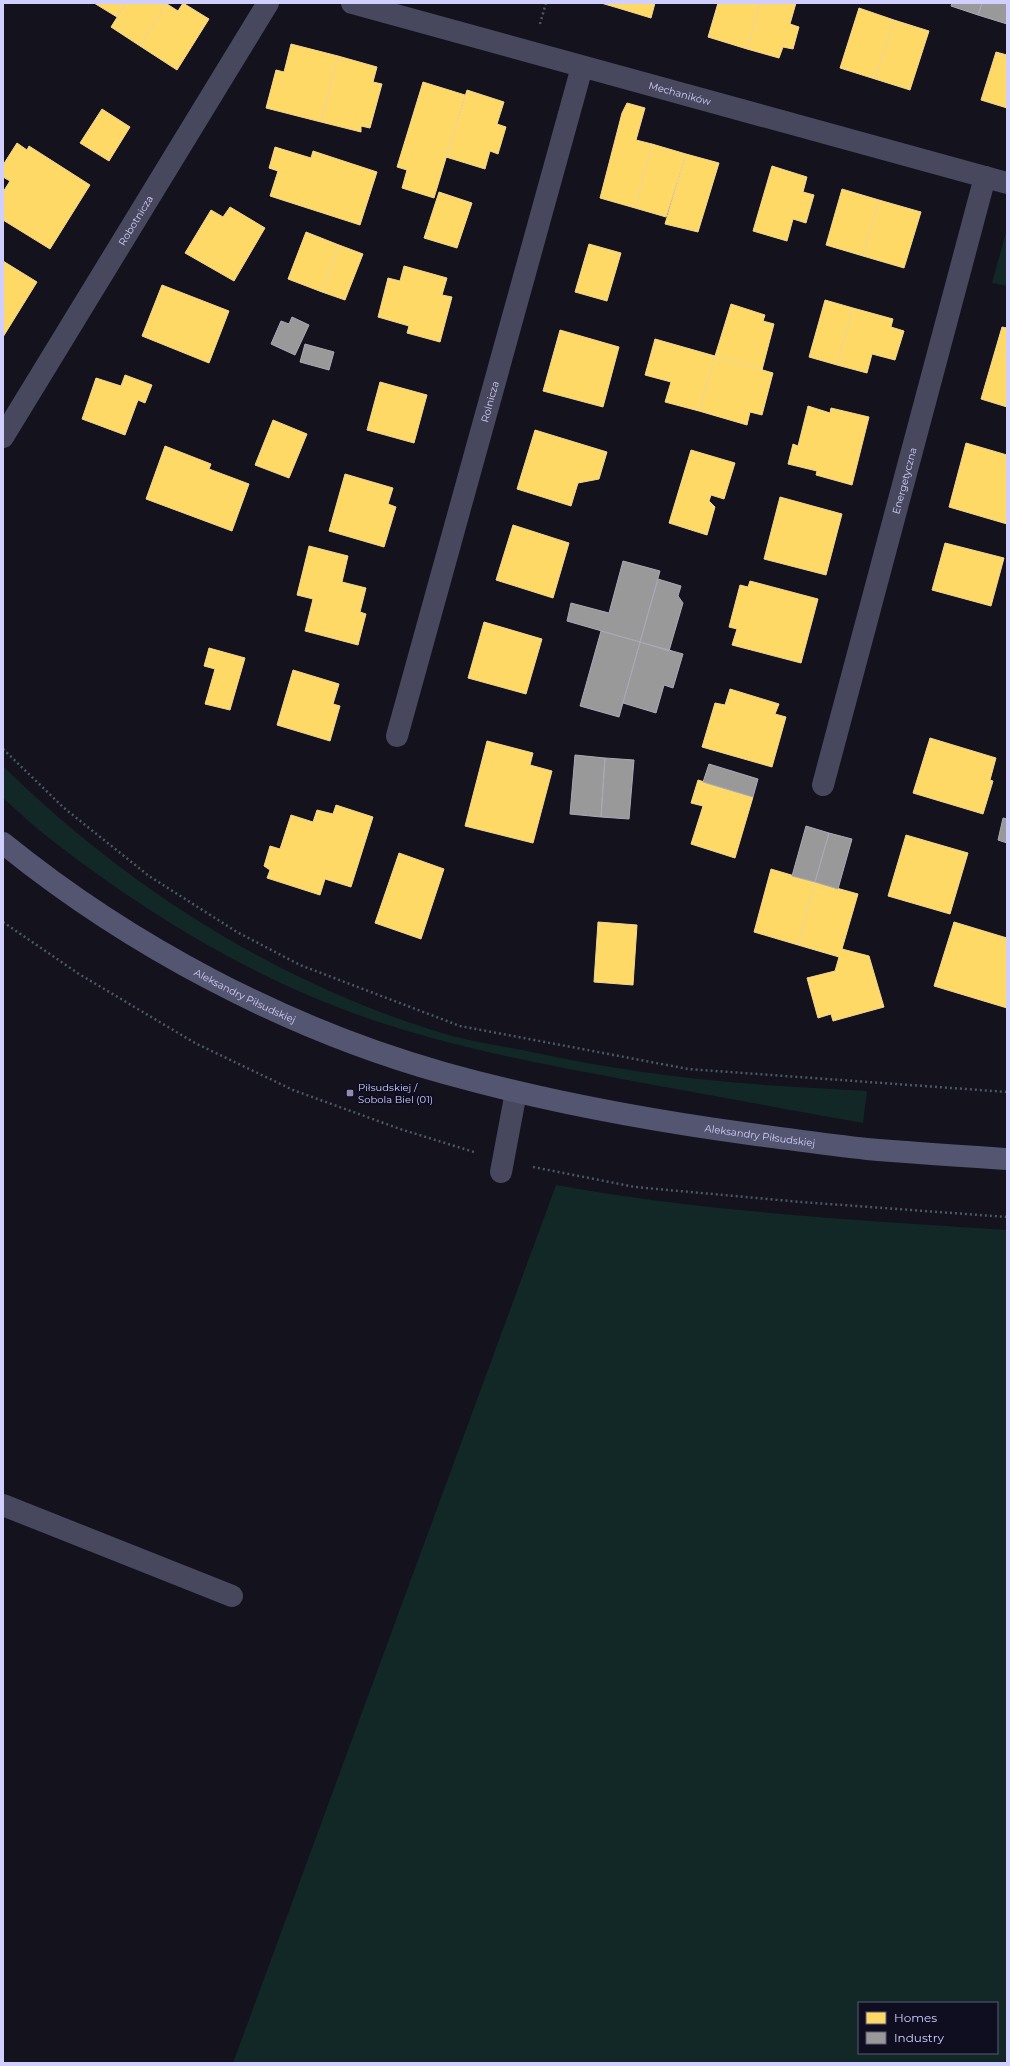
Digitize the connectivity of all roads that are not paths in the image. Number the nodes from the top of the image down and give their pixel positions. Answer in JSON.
{"nodes":[{"id":1,"x":268,"y":3,"type":"edge"},
{"id":2,"x":352,"y":3,"type":"edge"},
{"id":3,"x":582,"y":67,"type":"junction"},
{"id":4,"x":985,"y":177,"type":"junction"},
{"id":5,"x":1007,"y":183,"type":"edge"},
{"id":6,"x":3,"y":437,"type":"edge"},
{"id":7,"x":397,"y":736,"type":"dead end"},
{"id":8,"x":823,"y":785,"type":"dead end"},
{"id":9,"x":3,"y":843,"type":"edge"},
{"id":10,"x":516,"y":1092,"type":"junction"},
{"id":11,"x":1007,"y":1159,"type":"edge"},
{"id":12,"x":501,"y":1172,"type":"dead end"},
{"id":13,"x":3,"y":1504,"type":"edge"},
{"id":14,"x":232,"y":1596,"type":"dead end"}],
"edges":[{"from":1,"to":6,"type":"street","name":"Robotnicza"},
{"from":2,"to":3,"type":"street","name":"Mechaników"},
{"from":3,"to":4,"type":"street","name":"Mechaników"},
{"from":3,"to":7,"type":"street","name":"Rolnicza"},
{"from":4,"to":5,"type":"street","name":"Mechaników"},
{"from":4,"to":8,"type":"street","name":"Energetyczna"},
{"from":9,"to":10,"type":"street","name":"Aleksandry Piłsudskiej"},
{"from":10,"to":11,"type":"street","name":"Aleksandry Piłsudskiej"},
{"from":10,"to":12,"type":"street"},
{"from":13,"to":14,"type":"street"}]}
